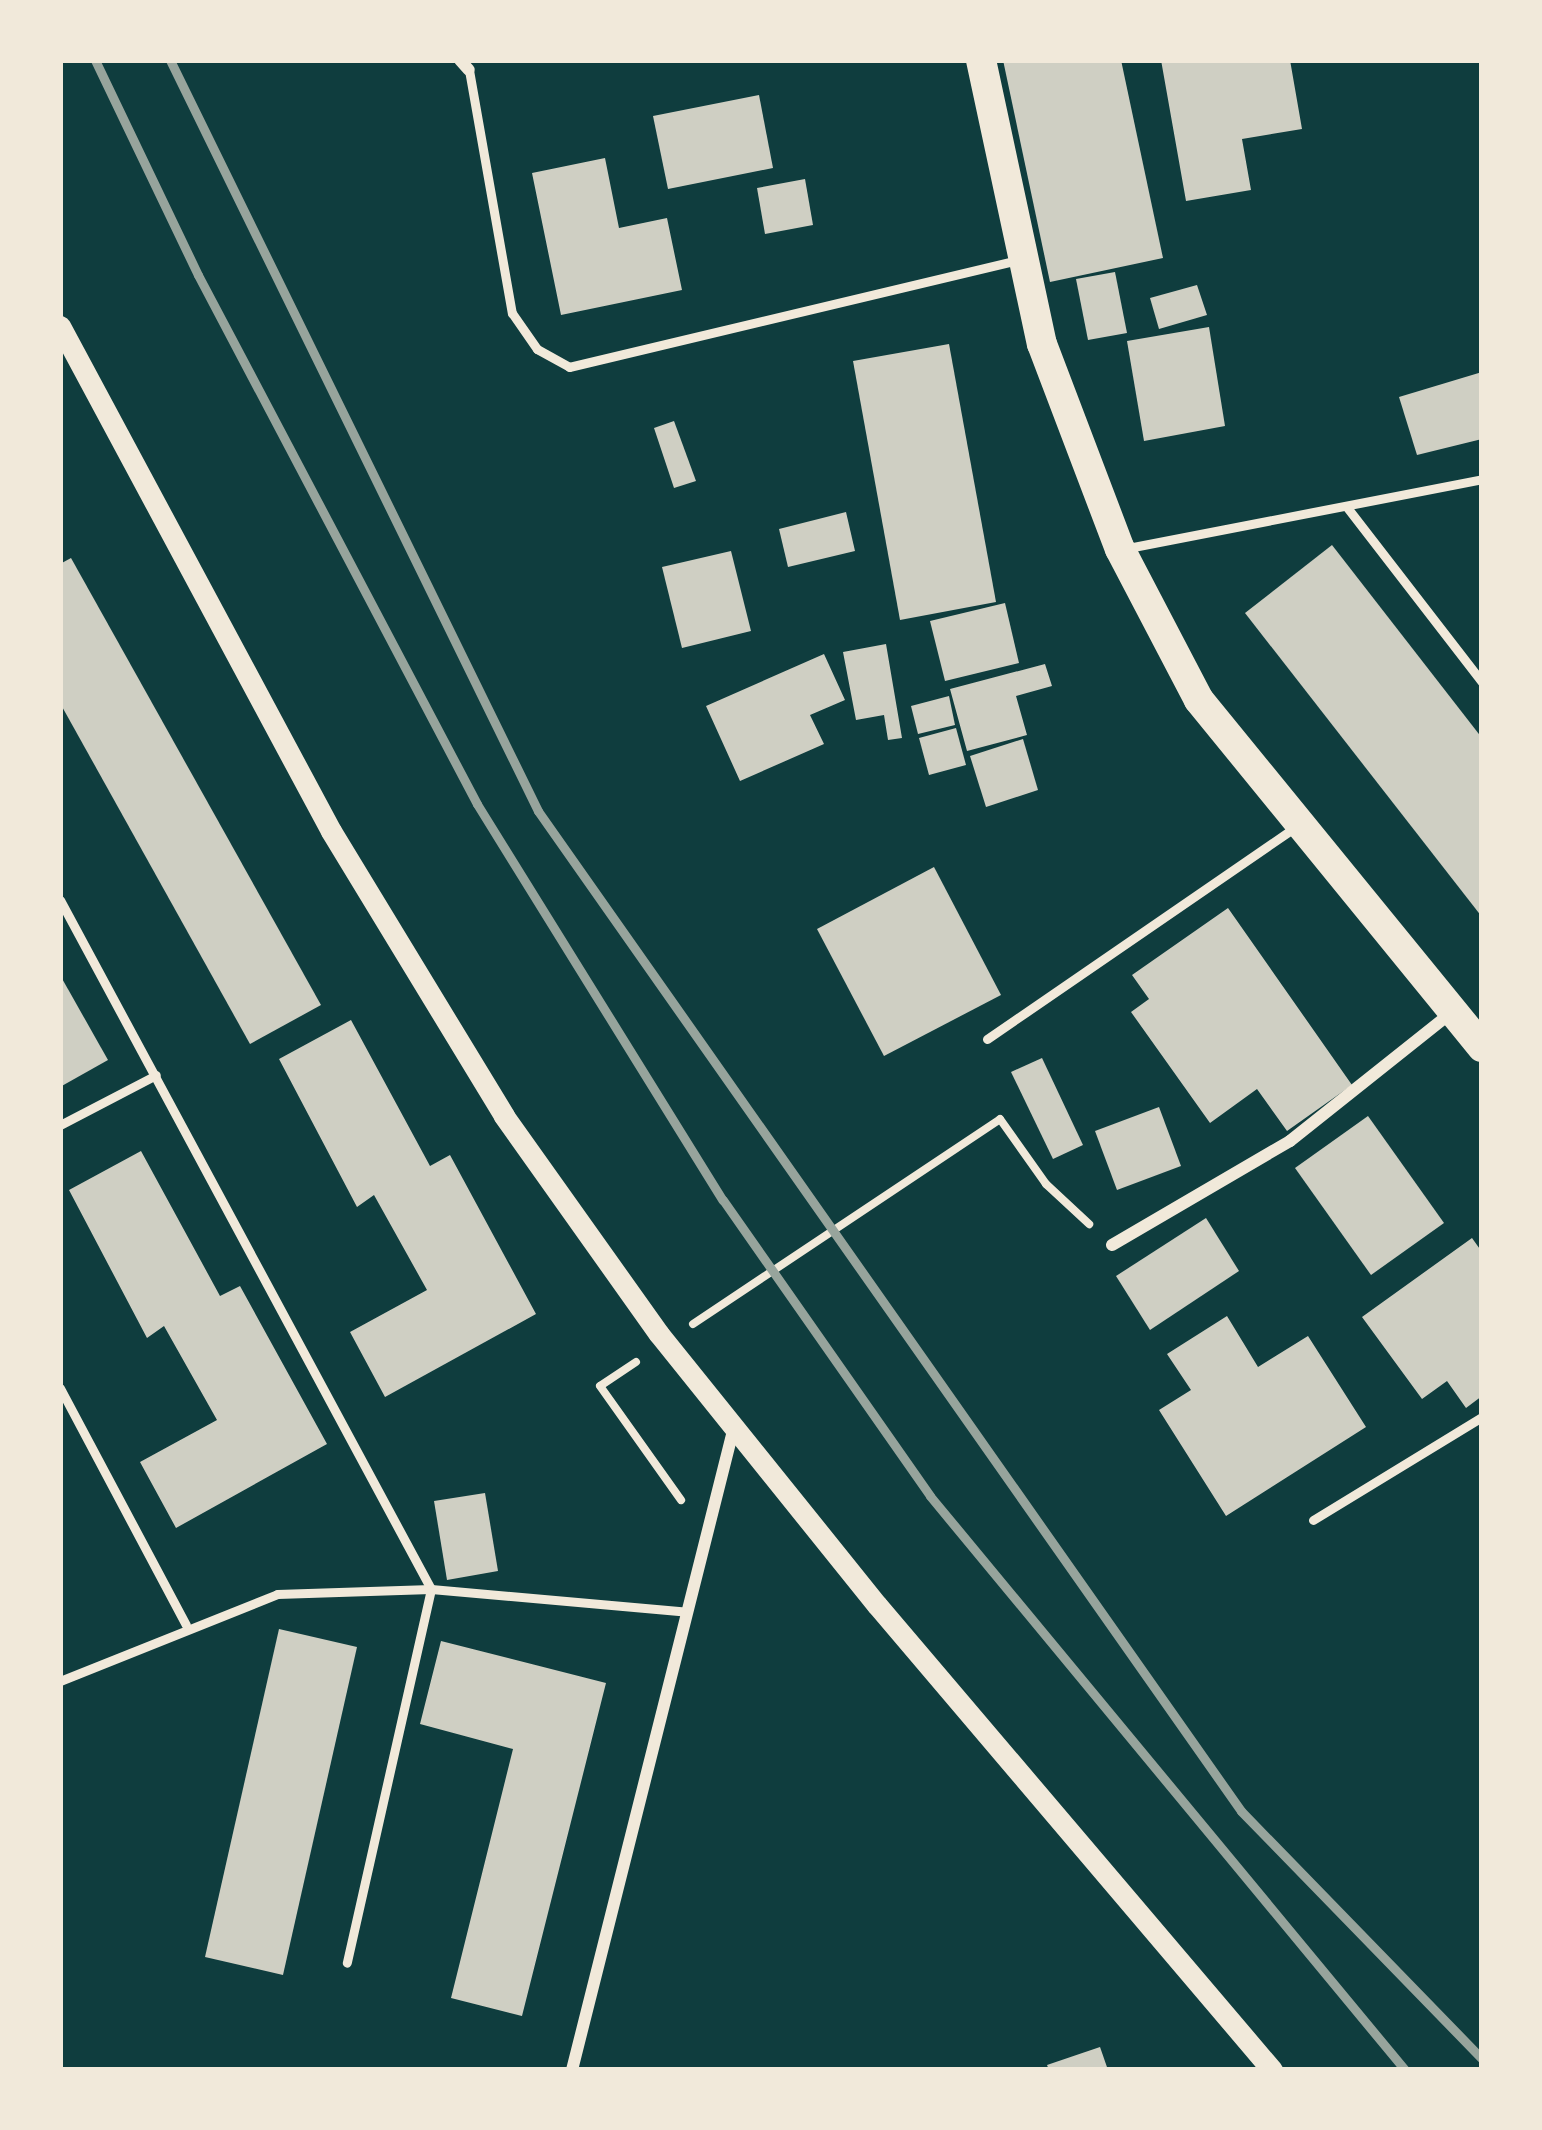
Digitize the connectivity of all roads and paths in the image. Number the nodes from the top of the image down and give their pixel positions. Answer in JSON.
{"nodes":[{"id":1,"x":981,"y":60,"type":"edge"},
{"id":2,"x":464,"y":65,"type":"edge"},
{"id":3,"x":1024,"y":259,"type":"junction"},
{"id":4,"x":60,"y":326,"type":"edge"},
{"id":5,"x":1482,"y":479,"type":"edge"},
{"id":6,"x":1346,"y":506,"type":"junction"},
{"id":7,"x":1120,"y":549,"type":"junction"},
{"id":8,"x":1482,"y":682,"type":"edge"},
{"id":9,"x":1300,"y":824,"type":"junction"},
{"id":10,"x":60,"y":899,"type":"edge"},
{"id":11,"x":1453,"y":1012,"type":"junction"},
{"id":12,"x":987,"y":1039,"type":"dead end"},
{"id":13,"x":1482,"y":1047,"type":"edge"},
{"id":14,"x":155,"y":1075,"type":"junction"},
{"id":15,"x":60,"y":1125,"type":"edge"},
{"id":16,"x":1112,"y":1245,"type":"joint"},
{"id":17,"x":676,"y":1335,"type":"dead end"},
{"id":18,"x":657,"y":1348,"type":"dead end"},
{"id":19,"x":62,"y":1395,"type":"edge"},
{"id":20,"x":1482,"y":1417,"type":"edge"},
{"id":21,"x":734,"y":1427,"type":"junction"},
{"id":22,"x":653,"y":1461,"type":"dead end"},
{"id":23,"x":1313,"y":1520,"type":"dead end"},
{"id":24,"x":430,"y":1589,"type":"junction"},
{"id":25,"x":687,"y":1612,"type":"junction"},
{"id":26,"x":186,"y":1625,"type":"junction"},
{"id":27,"x":60,"y":1681,"type":"edge"},
{"id":28,"x":347,"y":1963,"type":"dead end"},
{"id":29,"x":572,"y":2070,"type":"edge"},
{"id":30,"x":1272,"y":2070,"type":"edge"}],
"edges":[{"from":1,"to":3,"type":"main road"},
{"from":2,"to":3,"type":"lane"},
{"from":3,"to":7,"type":"main road"},
{"from":4,"to":21,"type":"street"},
{"from":5,"to":6,"type":"lane"},
{"from":6,"to":7,"type":"lane"},
{"from":6,"to":8,"type":"lane"},
{"from":7,"to":9,"type":"main road"},
{"from":9,"to":11,"type":"main road"},
{"from":9,"to":12,"type":"lane"},
{"from":10,"to":14,"type":"lane"},
{"from":11,"to":13,"type":"main road"},
{"from":11,"to":16,"type":"street"},
{"from":14,"to":15,"type":"lane"},
{"from":14,"to":24,"type":"lane"},
{"from":16,"to":17,"type":"path"},
{"from":18,"to":22,"type":"path"},
{"from":19,"to":26,"type":"lane"},
{"from":20,"to":23,"type":"lane"},
{"from":21,"to":25,"type":"street"},
{"from":21,"to":30,"type":"street"},
{"from":24,"to":25,"type":"lane"},
{"from":24,"to":26,"type":"lane"},
{"from":24,"to":28,"type":"lane"},
{"from":25,"to":29,"type":"street"},
{"from":26,"to":27,"type":"lane"}]}
